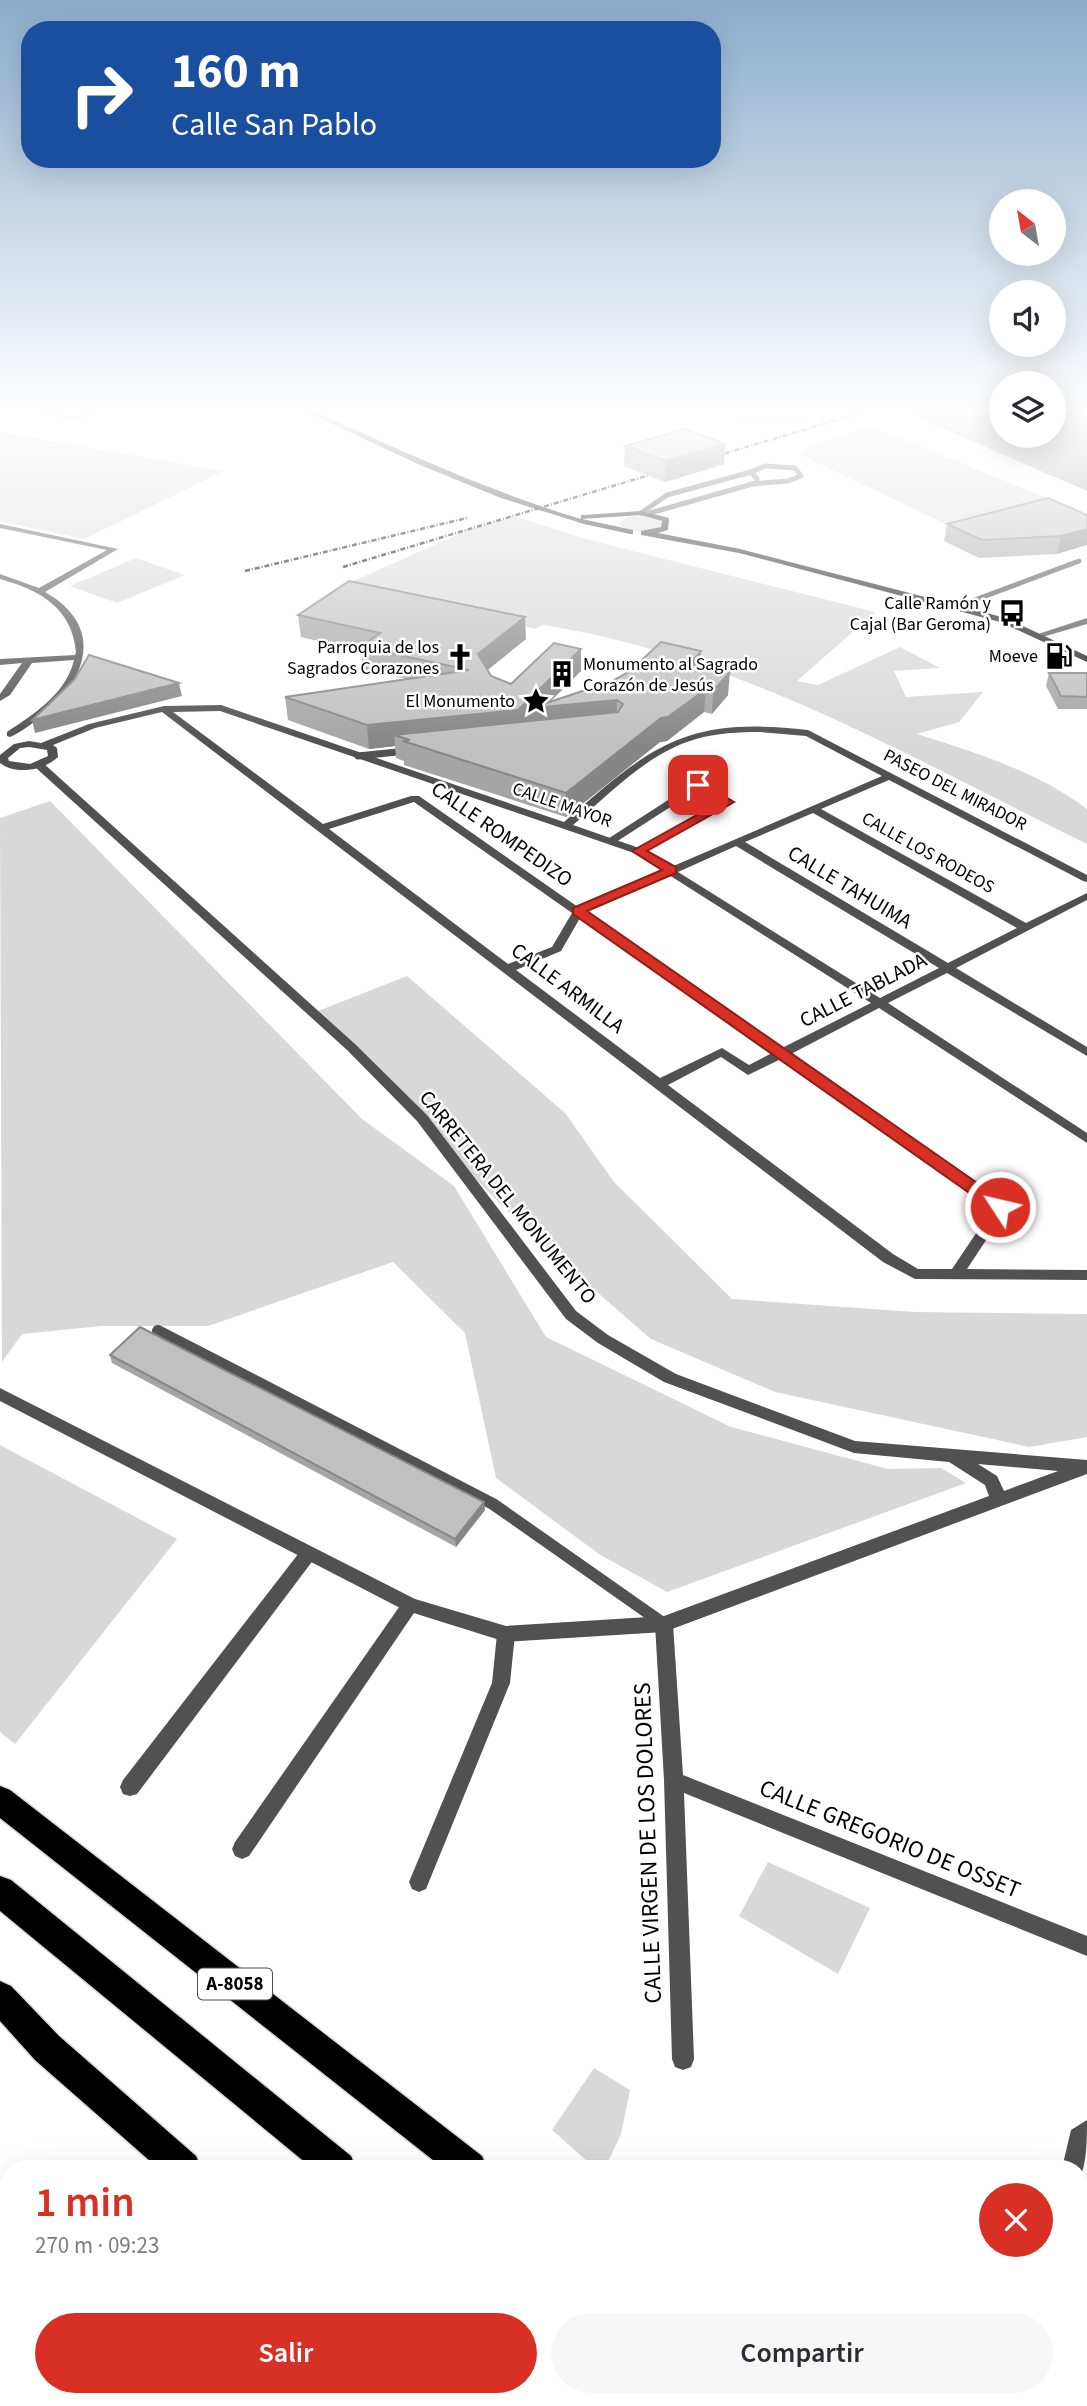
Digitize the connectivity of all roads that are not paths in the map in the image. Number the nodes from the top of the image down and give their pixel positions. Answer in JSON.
{"nodes":[{"id":1,"x":585,"y":521,"type":"edge"},
{"id":2,"x":616,"y":521,"type":"edge"},
{"id":3,"x":666,"y":521,"type":"edge"},
{"id":4,"x":667,"y":521,"type":"edge"},
{"id":5,"x":0,"y":526,"type":"edge"},
{"id":6,"x":630,"y":532,"type":"junction"},
{"id":7,"x":643,"y":533,"type":"junction"},
{"id":8,"x":740,"y":551,"type":"junction"},
{"id":9,"x":1079,"y":561,"type":"dead end"},
{"id":10,"x":0,"y":576,"type":"edge"},
{"id":11,"x":42,"y":590,"type":"junction"},
{"id":12,"x":956,"y":607,"type":"junction"},
{"id":13,"x":1087,"y":621,"type":"edge"},
{"id":14,"x":1039,"y":635,"type":"junction"},
{"id":15,"x":79,"y":657,"type":"junction"},
{"id":16,"x":1086,"y":658,"type":"edge"},
{"id":17,"x":29,"y":660,"type":"junction"},
{"id":18,"x":0,"y":662,"type":"edge"},
{"id":19,"x":0,"y":698,"type":"edge"},
{"id":20,"x":164,"y":709,"type":"junction"},
{"id":21,"x":5,"y":732,"type":"edge"},
{"id":22,"x":29,"y":744,"type":"junction"},
{"id":23,"x":45,"y":745,"type":"junction"},
{"id":24,"x":4,"y":748,"type":"edge"},
{"id":25,"x":414,"y":751,"type":"edge"},
{"id":26,"x":358,"y":756,"type":"junction"},
{"id":27,"x":39,"y":765,"type":"junction"},
{"id":28,"x":415,"y":775,"type":"junction"},
{"id":29,"x":889,"y":776,"type":"junction"},
{"id":30,"x":415,"y":798,"type":"junction"},
{"id":31,"x":813,"y":809,"type":"junction"},
{"id":32,"x":568,"y":824,"type":"junction"},
{"id":33,"x":321,"y":828,"type":"junction"},
{"id":34,"x":611,"y":841,"type":"junction"},
{"id":35,"x":737,"y":842,"type":"junction"},
{"id":36,"x":638,"y":851,"type":"junction"},
{"id":37,"x":671,"y":870,"type":"junction"},
{"id":38,"x":1087,"y":878,"type":"edge"},
{"id":39,"x":1087,"y":896,"type":"edge"},
{"id":40,"x":578,"y":911,"type":"junction"},
{"id":41,"x":1026,"y":928,"type":"junction"},
{"id":42,"x":948,"y":968,"type":"junction"},
{"id":43,"x":507,"y":969,"type":"junction"},
{"id":44,"x":881,"y":1004,"type":"junction"},
{"id":45,"x":1087,"y":1052,"type":"edge"},
{"id":46,"x":783,"y":1053,"type":"junction"},
{"id":47,"x":659,"y":1084,"type":"junction"},
{"id":48,"x":1087,"y":1139,"type":"edge"},
{"id":49,"x":956,"y":1274,"type":"junction"},
{"id":50,"x":1087,"y":1275,"type":"edge"},
{"id":51,"x":158,"y":1331,"type":"dead end"},
{"id":52,"x":0,"y":1395,"type":"edge"},
{"id":53,"x":951,"y":1455,"type":"junction"},
{"id":54,"x":1087,"y":1467,"type":"edge"},
{"id":55,"x":999,"y":1500,"type":"junction"},
{"id":56,"x":308,"y":1554,"type":"junction"},
{"id":57,"x":410,"y":1605,"type":"junction"},
{"id":58,"x":664,"y":1624,"type":"junction"},
{"id":59,"x":506,"y":1634,"type":"junction"},
{"id":60,"x":674,"y":1780,"type":"junction"},
{"id":61,"x":130,"y":1787,"type":"dead end"},
{"id":62,"x":0,"y":1800,"type":"edge"},
{"id":63,"x":242,"y":1849,"type":"dead end"},
{"id":64,"x":419,"y":1882,"type":"dead end"},
{"id":65,"x":0,"y":1891,"type":"edge"},
{"id":66,"x":1087,"y":1946,"type":"edge"},
{"id":67,"x":0,"y":1997,"type":"edge"},
{"id":68,"x":683,"y":2059,"type":"dead end"},
{"id":69,"x":1087,"y":2130,"type":"edge"},
{"id":70,"x":175,"y":2160,"type":"edge"},
{"id":71,"x":329,"y":2160,"type":"edge"},
{"id":72,"x":460,"y":2160,"type":"edge"},
{"id":73,"x":1075,"y":2160,"type":"edge"}],
"edges":[{"from":1,"to":6,"type":"main road"},
{"from":2,"to":6,"type":"main road"},
{"from":3,"to":7,"type":"main road"},
{"from":4,"to":8,"type":"main road"},
{"from":5,"to":11,"type":"street"},
{"from":6,"to":7,"type":"main road"},
{"from":7,"to":8,"type":"main road"},
{"from":8,"to":12,"type":"main road"},
{"from":9,"to":12,"type":"lane"},
{"from":10,"to":11,"type":"street"},
{"from":11,"to":15,"type":"street"},
{"from":12,"to":14,"type":"main road"},
{"from":13,"to":14,"type":"street"},
{"from":14,"to":16,"type":"main road"},
{"from":15,"to":17,"type":"street"},
{"from":15,"to":21,"type":"street"},
{"from":17,"to":18,"type":"street"},
{"from":17,"to":19,"type":"street"},
{"from":20,"to":23,"type":"street","name":"CALLE MAYOR"},
{"from":20,"to":26,"type":"street","name":"CALLE MAYOR"},
{"from":20,"to":33,"type":"street","name":"CALLE ARMILLA"},
{"from":21,"to":22,"type":"street"},
{"from":22,"to":23,"type":"street"},
{"from":22,"to":24,"type":"street"},
{"from":23,"to":27,"type":"street"},
{"from":24,"to":27,"type":"street"},
{"from":25,"to":26,"type":"lane"},
{"from":26,"to":28,"type":"street","name":"CALLE MAYOR"},
{"from":27,"to":53,"type":"street","name":"CARRETERA DEL MONUMENTO"},
{"from":28,"to":30,"type":"street","name":"CALLE ROMPEDIZO"},
{"from":28,"to":32,"type":"street","name":"CALLE MAYOR"},
{"from":29,"to":31,"type":"street"},
{"from":29,"to":32,"type":"street","name":"PASEO DEL MIRADOR"},
{"from":29,"to":38,"type":"street","name":"PASEO DEL MIRADOR"},
{"from":30,"to":33,"type":"street"},
{"from":30,"to":40,"type":"street","name":"CALLE ROMPEDIZO"},
{"from":31,"to":35,"type":"street"},
{"from":31,"to":41,"type":"street","name":"CALLE LOS RODEOS"},
{"from":32,"to":34,"type":"street","name":"CALLE MAYOR"},
{"from":33,"to":43,"type":"street","name":"CALLE ARMILLA"},
{"from":34,"to":36,"type":"street","name":"CALLE MAYOR"},
{"from":34,"to":36,"type":"lane"},
{"from":35,"to":37,"type":"street"},
{"from":35,"to":42,"type":"street","name":"CALLE TAHUIMA"},
{"from":36,"to":37,"type":"street","name":"CALLE MAYOR"},
{"from":37,"to":40,"type":"street"},
{"from":37,"to":44,"type":"street","name":"CALLE MAYOR"},
{"from":39,"to":41,"type":"street","name":"CALLE TABLADA"},
{"from":40,"to":43,"type":"street"},
{"from":40,"to":46,"type":"street","name":"CALLE ROMPEDIZO"},
{"from":41,"to":42,"type":"street","name":"CALLE TABLADA"},
{"from":42,"to":44,"type":"street","name":"CALLE TABLADA"},
{"from":42,"to":45,"type":"street","name":"CALLE TAHUIMA"},
{"from":43,"to":47,"type":"street","name":"CALLE ARMILLA"},
{"from":44,"to":46,"type":"street","name":"CALLE TABLADA"},
{"from":44,"to":48,"type":"street","name":"CALLE MAYOR"},
{"from":46,"to":47,"type":"street","name":"CALLE TABLADA"},
{"from":46,"to":49,"type":"street","name":"CALLE ROMPEDIZO"},
{"from":47,"to":49,"type":"street","name":"CALLE ARMILLA"},
{"from":49,"to":50,"type":"street","name":"CALLE ARMILLA"},
{"from":51,"to":58,"type":"lane"},
{"from":52,"to":56,"type":"street"},
{"from":53,"to":54,"type":"street","name":"CARRETERA DEL MONUMENTO"},
{"from":53,"to":55,"type":"street"},
{"from":54,"to":55,"type":"street"},
{"from":55,"to":58,"type":"street"},
{"from":56,"to":57,"type":"street"},
{"from":56,"to":61,"type":"street"},
{"from":57,"to":59,"type":"street"},
{"from":57,"to":63,"type":"street"},
{"from":58,"to":59,"type":"street"},
{"from":58,"to":60,"type":"street","name":"CALLE VIRGEN DE LOS DOLORES"},
{"from":59,"to":64,"type":"street"},
{"from":60,"to":66,"type":"street","name":"CALLE GREGORIO DE OSSET"},
{"from":60,"to":68,"type":"street","name":"CALLE VIRGEN DE LOS DOLORES"},
{"from":62,"to":72,"type":"highway","number":"A-8058"},
{"from":65,"to":71,"type":"highway"},
{"from":67,"to":70,"type":"highway"},
{"from":69,"to":73,"type":"street"}]}
